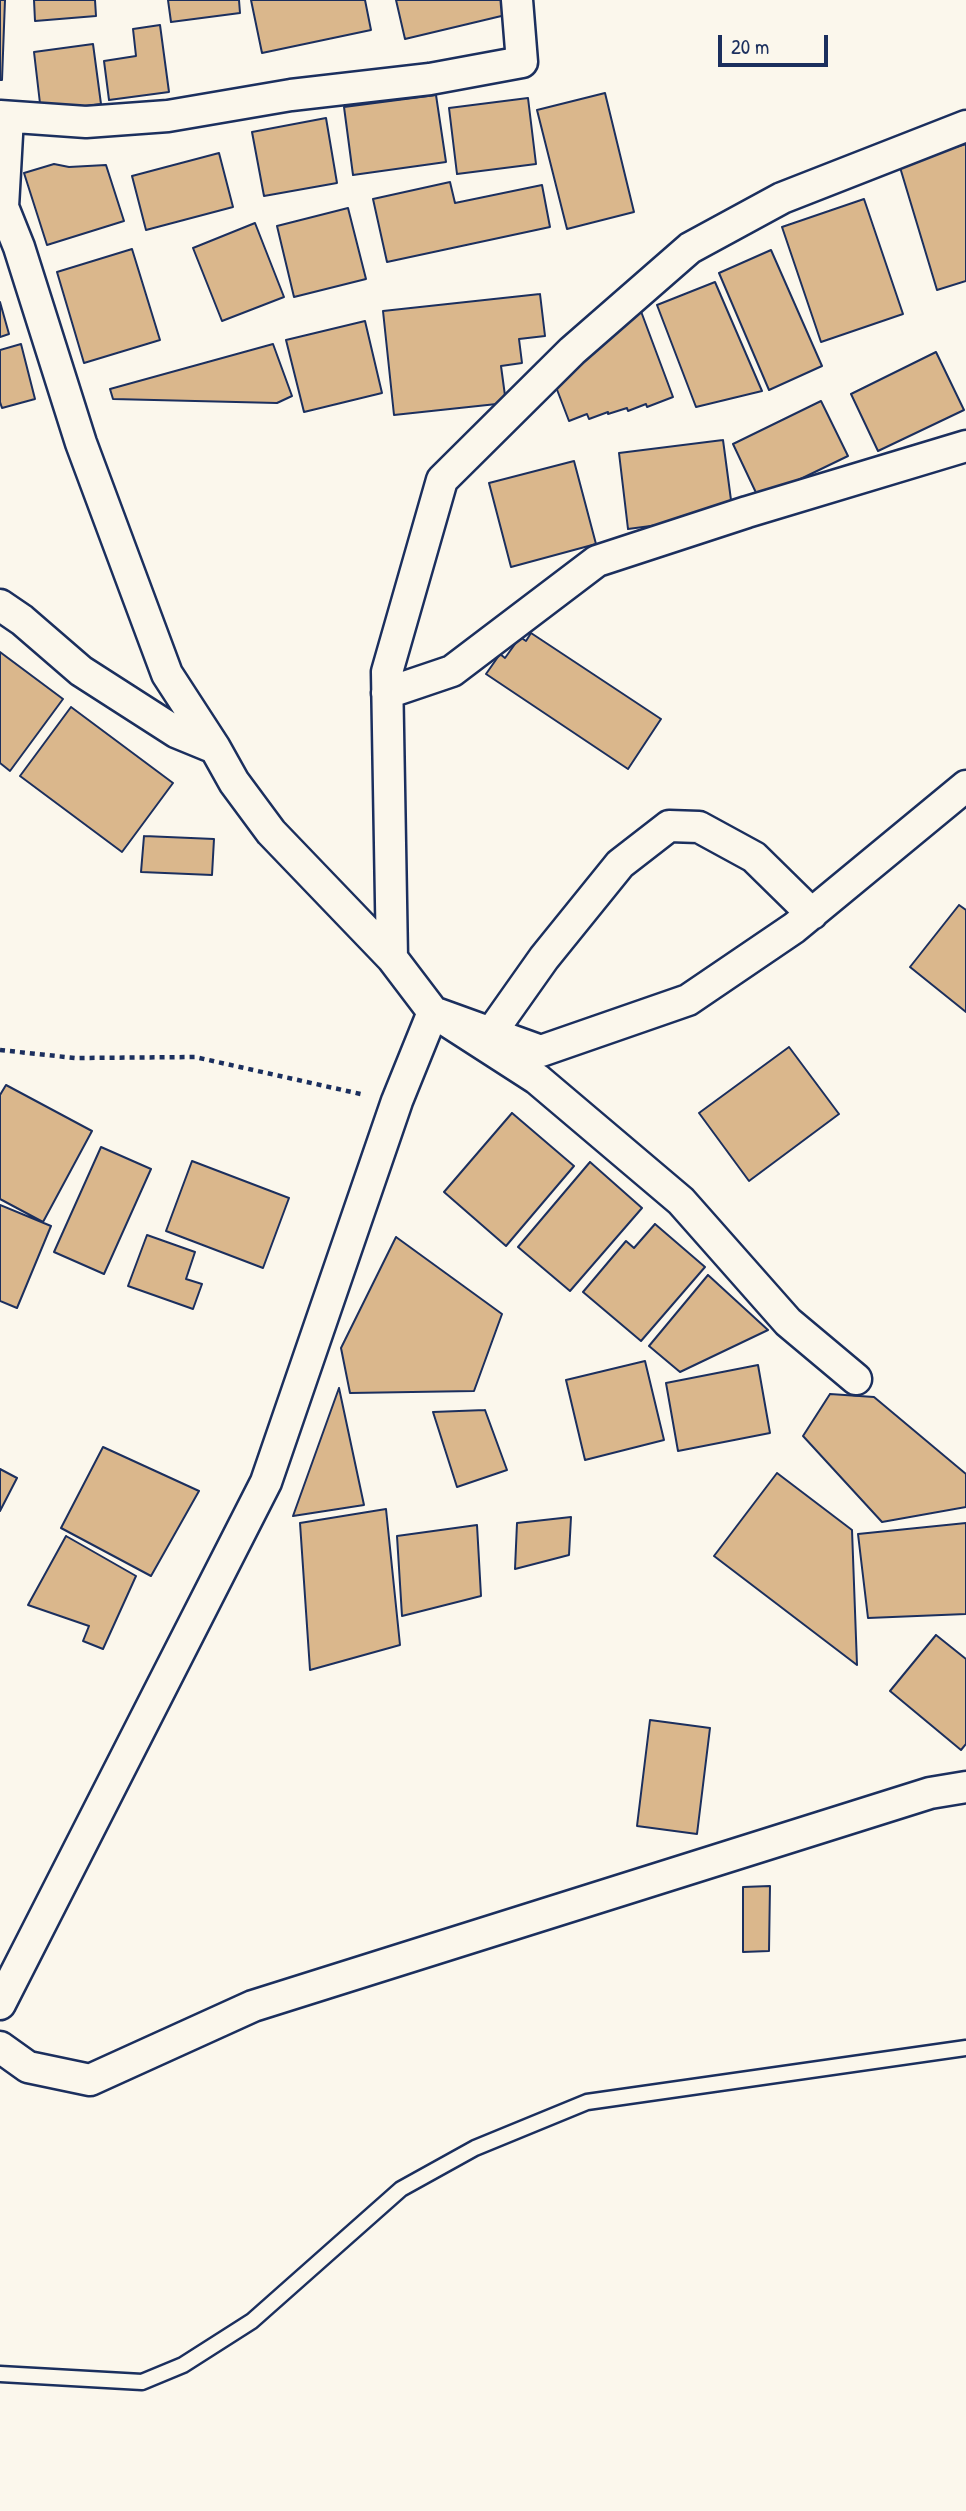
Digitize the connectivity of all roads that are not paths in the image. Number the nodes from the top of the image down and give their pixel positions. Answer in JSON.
{"nodes":[{"id":1,"x":517,"y":0,"type":"edge"},
{"id":2,"x":4,"y":116,"type":"edge"},
{"id":3,"x":966,"y":126,"type":"edge"},
{"id":4,"x":2,"y":208,"type":"edge"},
{"id":5,"x":966,"y":446,"type":"edge"},
{"id":6,"x":0,"y":605,"type":"edge"},
{"id":7,"x":387,"y":693,"type":"junction"},
{"id":8,"x":215,"y":748,"type":"junction"},
{"id":9,"x":966,"y":786,"type":"edge"},
{"id":10,"x":812,"y":914,"type":"junction"},
{"id":11,"x":392,"y":958,"type":"junction"},
{"id":12,"x":433,"y":1012,"type":"junction"},
{"id":13,"x":491,"y":1033,"type":"junction"},
{"id":14,"x":856,"y":1379,"type":"dead end"},
{"id":15,"x":966,"y":1787,"type":"edge"},
{"id":16,"x":0,"y":2004,"type":"edge"},
{"id":17,"x":0,"y":2047,"type":"edge"},
{"id":18,"x":966,"y":2048,"type":"edge"},
{"id":19,"x":0,"y":2374,"type":"edge"}],
"edges":[{"from":1,"to":2,"type":"street"},
{"from":2,"to":4,"type":"street"},
{"from":3,"to":7,"type":"street"},
{"from":4,"to":8,"type":"street"},
{"from":5,"to":7,"type":"street"},
{"from":6,"to":8,"type":"street"},
{"from":7,"to":11,"type":"street"},
{"from":8,"to":11,"type":"street"},
{"from":9,"to":10,"type":"street"},
{"from":10,"to":13,"type":"street"},
{"from":10,"to":13,"type":"street"},
{"from":11,"to":12,"type":"street"},
{"from":12,"to":13,"type":"street"},
{"from":12,"to":14,"type":"street"},
{"from":12,"to":16,"type":"street"},
{"from":15,"to":17,"type":"street"},
{"from":18,"to":19,"type":"lane"}]}
